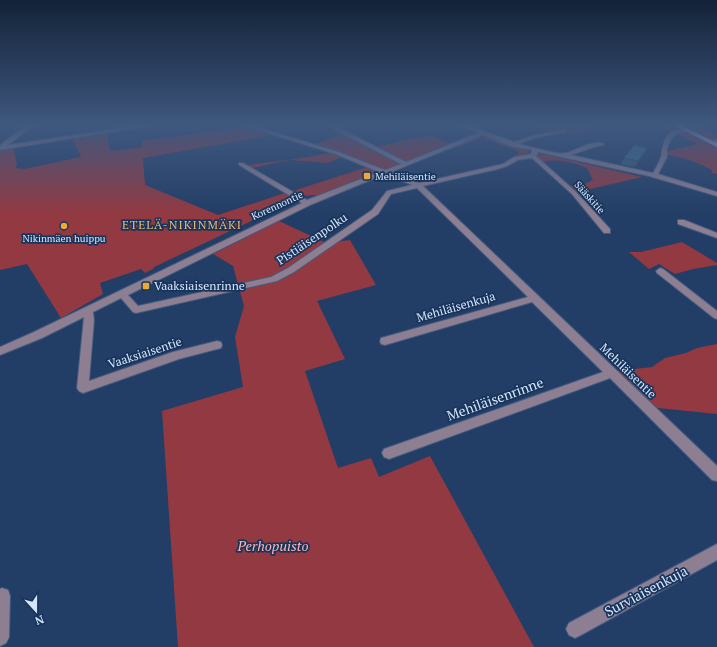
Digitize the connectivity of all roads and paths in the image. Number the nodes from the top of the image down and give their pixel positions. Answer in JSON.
{"nodes":[{"id":1,"x":340,"y":154,"type":"edge"},
{"id":2,"x":387,"y":154,"type":"edge"},
{"id":3,"x":430,"y":154,"type":"edge"},
{"id":4,"x":561,"y":154,"type":"edge"},
{"id":5,"x":664,"y":154,"type":"edge"},
{"id":6,"x":566,"y":155,"type":"joint"},
{"id":7,"x":533,"y":156,"type":"joint"},
{"id":8,"x":241,"y":164,"type":"dead end"},
{"id":9,"x":406,"y":164,"type":"junction"},
{"id":10,"x":385,"y":173,"type":"junction"},
{"id":11,"x":655,"y":175,"type":"junction"},
{"id":12,"x":418,"y":185,"type":"junction"},
{"id":13,"x":717,"y":194,"type":"edge"},
{"id":14,"x":307,"y":203,"type":"junction"},
{"id":15,"x":681,"y":222,"type":"dead end"},
{"id":16,"x":607,"y":231,"type":"dead end"},
{"id":17,"x":717,"y":236,"type":"edge"},
{"id":18,"x":660,"y":272,"type":"dead end"},
{"id":19,"x":122,"y":294,"type":"junction"},
{"id":20,"x":535,"y":298,"type":"junction"},
{"id":21,"x":88,"y":310,"type":"junction"},
{"id":22,"x":717,"y":316,"type":"edge"},
{"id":23,"x":385,"y":341,"type":"dead end"},
{"id":24,"x":217,"y":345,"type":"dead end"},
{"id":25,"x":0,"y":351,"type":"edge"},
{"id":26,"x":612,"y":373,"type":"junction"},
{"id":27,"x":389,"y":453,"type":"dead end"},
{"id":28,"x":717,"y":475,"type":"edge"},
{"id":29,"x":717,"y":552,"type":"edge"},
{"id":30,"x":2,"y":596,"type":"dead end"},
{"id":31,"x":575,"y":629,"type":"dead end"},
{"id":32,"x":0,"y":637,"type":"edge"}],
"edges":[{"from":1,"to":10,"type":"street"},
{"from":2,"to":9,"type":"street"},
{"from":3,"to":9,"type":"street","name":"Korennontie"},
{"from":4,"to":6,"type":"street"},
{"from":5,"to":11,"type":"street"},
{"from":6,"to":11,"type":"street"},
{"from":7,"to":12,"type":"street"},
{"from":7,"to":16,"type":"street","name":"Sääskitie"},
{"from":8,"to":14,"type":"street"},
{"from":9,"to":10,"type":"street","name":"Korennontie"},
{"from":10,"to":12,"type":"street"},
{"from":10,"to":14,"type":"street","name":"Korennontie"},
{"from":11,"to":13,"type":"street"},
{"from":12,"to":19,"type":"street","name":"Pistiäisenpolku"},
{"from":12,"to":20,"type":"street","name":"Mehiläisentie"},
{"from":14,"to":19,"type":"street","name":"Korennontie"},
{"from":15,"to":17,"type":"street"},
{"from":18,"to":22,"type":"street"},
{"from":19,"to":21,"type":"street","name":"Korennontie"},
{"from":20,"to":23,"type":"street","name":"Mehiläisenkuja"},
{"from":20,"to":26,"type":"street","name":"Mehiläisentie"},
{"from":21,"to":24,"type":"street","name":"Vaaksiaisentie"},
{"from":21,"to":25,"type":"street","name":"Korennontie"},
{"from":26,"to":27,"type":"street","name":"Mehiläisenrinne"},
{"from":26,"to":28,"type":"street","name":"Mehiläisentie"},
{"from":29,"to":31,"type":"street","name":"Surviaisenkuja"},
{"from":30,"to":32,"type":"street"}]}
